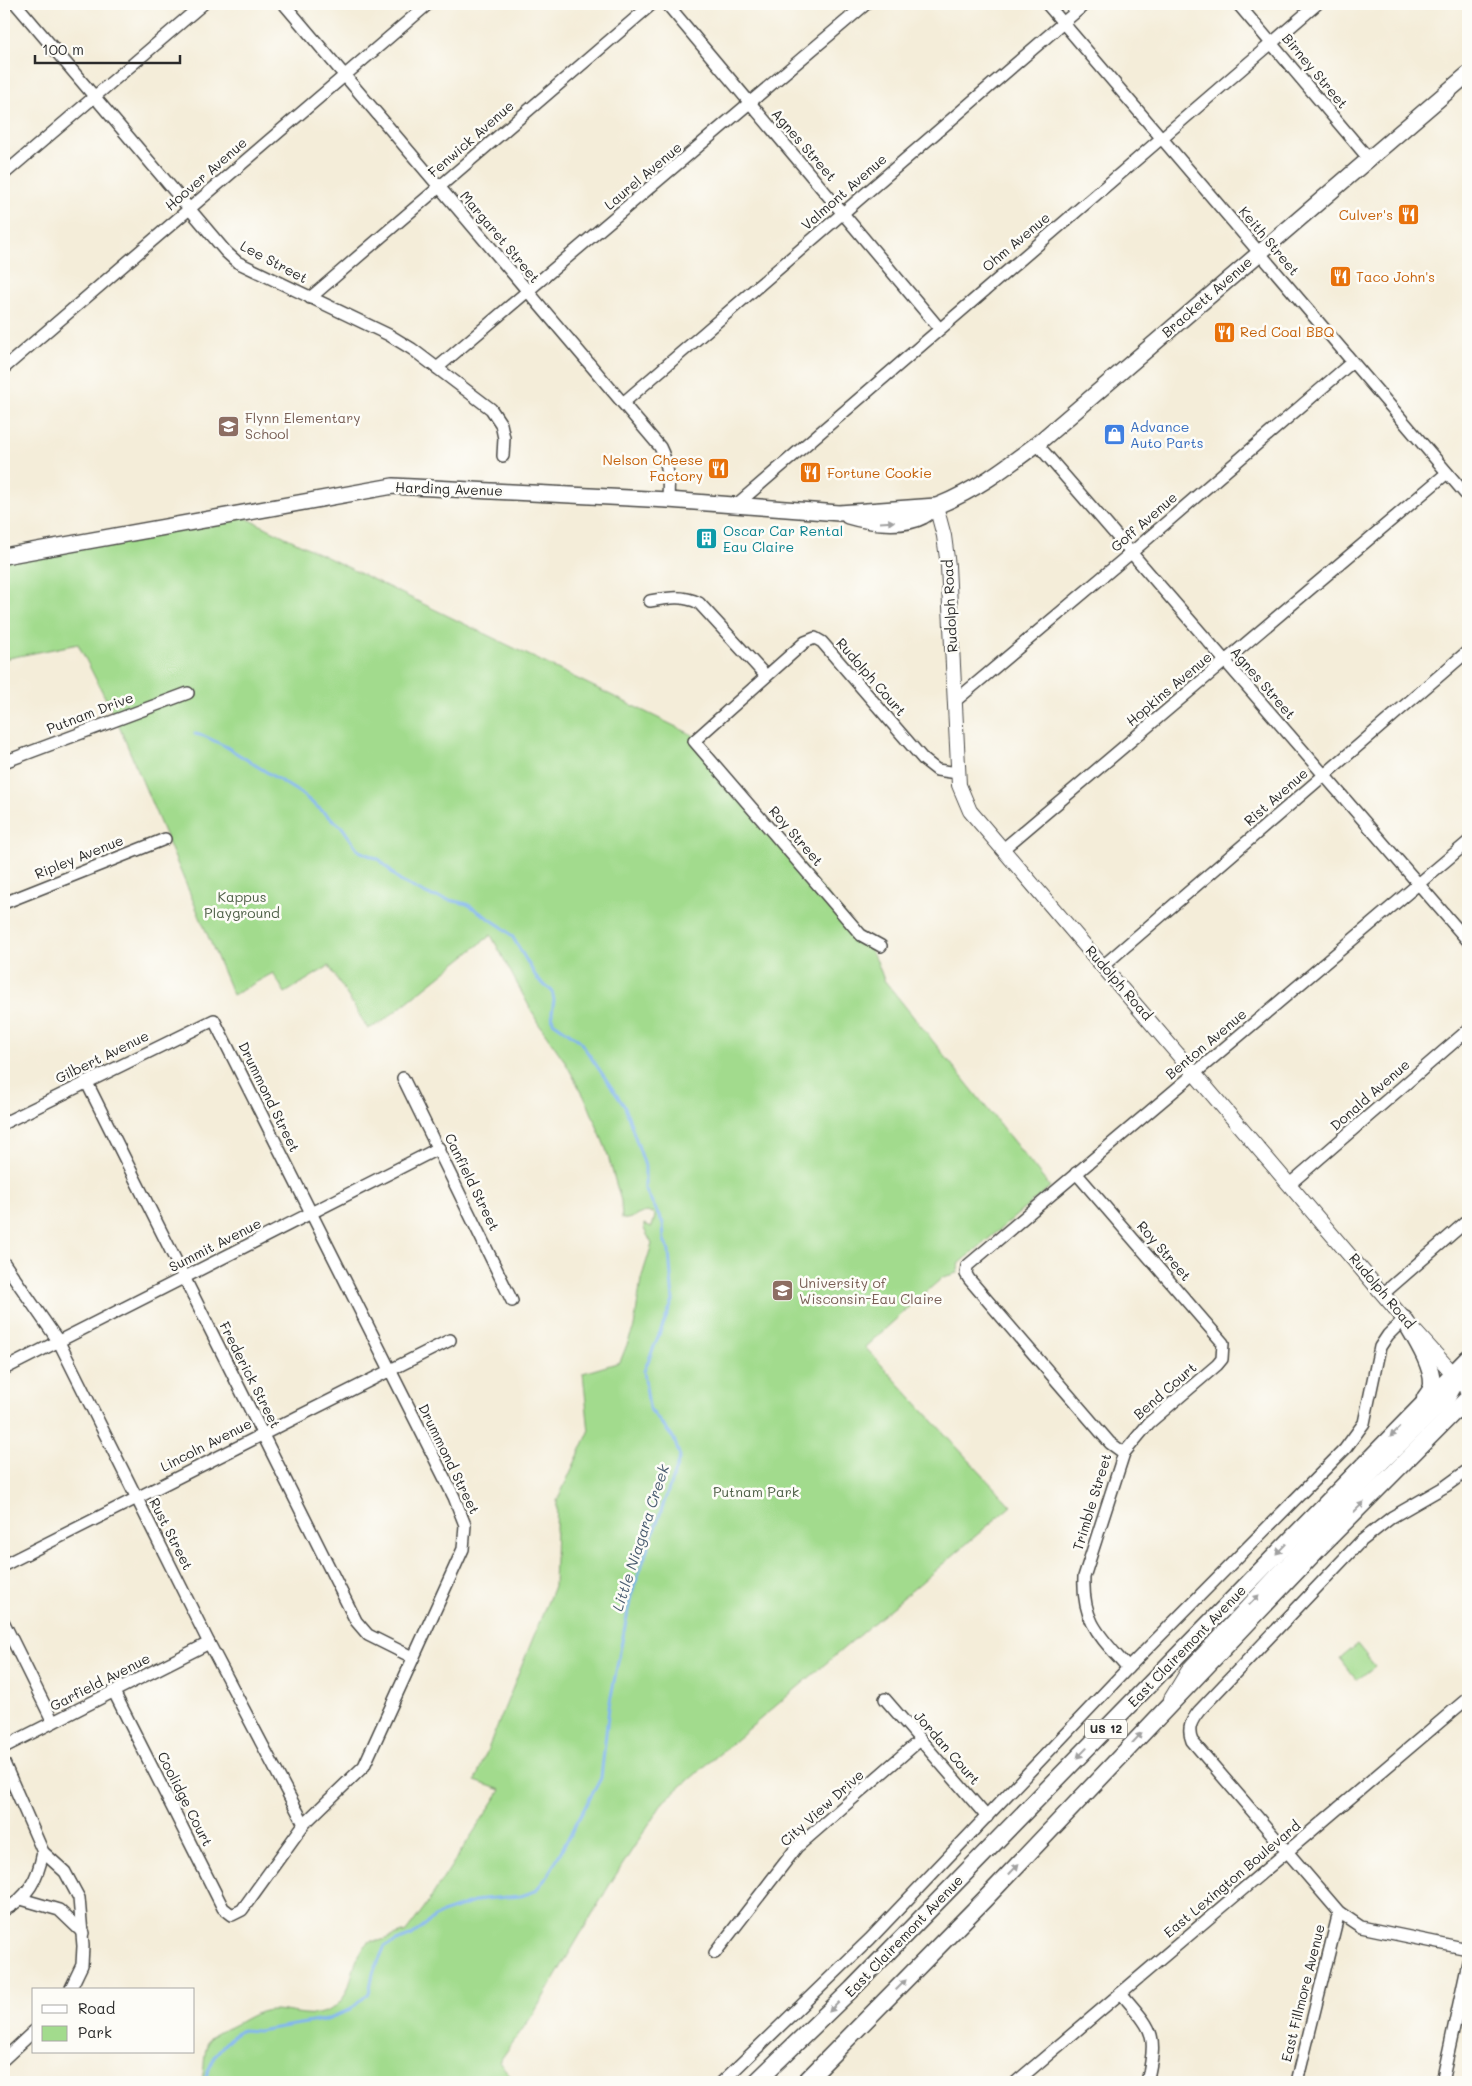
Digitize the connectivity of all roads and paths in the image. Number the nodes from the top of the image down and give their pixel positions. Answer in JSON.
{"nodes":[{"id":1,"x":16,"y":4,"type":"edge"},
{"id":2,"x":203,"y":4,"type":"edge"},
{"id":3,"x":284,"y":4,"type":"edge"},
{"id":4,"x":428,"y":4,"type":"edge"},
{"id":5,"x":652,"y":4,"type":"edge"},
{"id":6,"x":667,"y":4,"type":"edge"},
{"id":7,"x":866,"y":4,"type":"edge"},
{"id":8,"x":1047,"y":4,"type":"edge"},
{"id":9,"x":1086,"y":4,"type":"edge"},
{"id":10,"x":1238,"y":4,"type":"edge"},
{"id":11,"x":1316,"y":4,"type":"edge"},
{"id":12,"x":1063,"y":23,"type":"junction"},
{"id":13,"x":1272,"y":43,"type":"junction"},
{"id":14,"x":1468,"y":74,"type":"edge"},
{"id":15,"x":344,"y":75,"type":"junction"},
{"id":16,"x":94,"y":96,"type":"junction"},
{"id":17,"x":750,"y":104,"type":"junction"},
{"id":18,"x":1162,"y":138,"type":"junction"},
{"id":19,"x":1369,"y":159,"type":"junction"},
{"id":20,"x":4,"y":174,"type":"edge"},
{"id":21,"x":438,"y":186,"type":"junction"},
{"id":22,"x":189,"y":208,"type":"junction"},
{"id":23,"x":843,"y":213,"type":"junction"},
{"id":24,"x":1259,"y":252,"type":"junction"},
{"id":25,"x":528,"y":293,"type":"junction"},
{"id":26,"x":310,"y":298,"type":"junction"},
{"id":27,"x":939,"y":328,"type":"junction"},
{"id":28,"x":1351,"y":363,"type":"junction"},
{"id":29,"x":4,"y":368,"type":"edge"},
{"id":30,"x":437,"y":368,"type":"junction"},
{"id":31,"x":623,"y":403,"type":"junction"},
{"id":32,"x":1037,"y":444,"type":"junction"},
{"id":33,"x":503,"y":456,"type":"dead end"},
{"id":34,"x":1446,"y":473,"type":"junction"},
{"id":35,"x":1468,"y":497,"type":"edge"},
{"id":36,"x":668,"y":500,"type":"junction"},
{"id":37,"x":736,"y":505,"type":"junction"},
{"id":38,"x":936,"y":506,"type":"junction"},
{"id":39,"x":1131,"y":553,"type":"junction"},
{"id":40,"x":4,"y":556,"type":"edge"},
{"id":41,"x":650,"y":601,"type":"dead end"},
{"id":42,"x":1468,"y":651,"type":"edge"},
{"id":43,"x":1224,"y":661,"type":"junction"},
{"id":44,"x":766,"y":676,"type":"junction"},
{"id":45,"x":188,"y":693,"type":"dead end"},
{"id":46,"x":954,"y":702,"type":"junction"},
{"id":47,"x":694,"y":741,"type":"joint"},
{"id":48,"x":4,"y":762,"type":"edge"},
{"id":49,"x":958,"y":773,"type":"junction"},
{"id":50,"x":1324,"y":775,"type":"junction"},
{"id":51,"x":165,"y":838,"type":"dead end"},
{"id":52,"x":1468,"y":842,"type":"edge"},
{"id":53,"x":1002,"y":850,"type":"junction"},
{"id":54,"x":1419,"y":884,"type":"junction"},
{"id":55,"x":4,"y":903,"type":"edge"},
{"id":56,"x":1468,"y":941,"type":"edge"},
{"id":57,"x":881,"y":946,"type":"dead end"},
{"id":58,"x":1104,"y":965,"type":"junction"},
{"id":59,"x":214,"y":1020,"type":"joint"},
{"id":60,"x":1468,"y":1030,"type":"edge"},
{"id":61,"x":1195,"y":1073,"type":"junction"},
{"id":62,"x":403,"y":1078,"type":"dead end"},
{"id":63,"x":86,"y":1081,"type":"junction"},
{"id":64,"x":4,"y":1123,"type":"edge"},
{"id":65,"x":439,"y":1148,"type":"junction"},
{"id":66,"x":1076,"y":1173,"type":"junction"},
{"id":67,"x":1290,"y":1183,"type":"junction"},
{"id":68,"x":310,"y":1214,"type":"junction"},
{"id":69,"x":1468,"y":1220,"type":"edge"},
{"id":70,"x":4,"y":1263,"type":"edge"},
{"id":71,"x":965,"y":1270,"type":"joint"},
{"id":72,"x":184,"y":1277,"type":"junction"},
{"id":73,"x":1384,"y":1293,"type":"junction"},
{"id":74,"x":512,"y":1301,"type":"dead end"},
{"id":75,"x":1404,"y":1318,"type":"junction"},
{"id":76,"x":450,"y":1340,"type":"dead end"},
{"id":77,"x":59,"y":1342,"type":"junction"},
{"id":78,"x":1223,"y":1351,"type":"joint"},
{"id":79,"x":1468,"y":1358,"type":"edge"},
{"id":80,"x":4,"y":1369,"type":"edge"},
{"id":81,"x":389,"y":1371,"type":"junction"},
{"id":82,"x":1453,"y":1372,"type":"junction"},
{"id":83,"x":1468,"y":1390,"type":"edge"},
{"id":84,"x":1468,"y":1398,"type":"edge"},
{"id":85,"x":1417,"y":1410,"type":"junction"},
{"id":86,"x":262,"y":1434,"type":"junction"},
{"id":87,"x":1124,"y":1453,"type":"junction"},
{"id":88,"x":1468,"y":1470,"type":"edge"},
{"id":89,"x":136,"y":1497,"type":"junction"},
{"id":90,"x":4,"y":1565,"type":"edge"},
{"id":91,"x":4,"y":1623,"type":"edge"},
{"id":92,"x":209,"y":1643,"type":"junction"},
{"id":93,"x":412,"y":1657,"type":"junction"},
{"id":94,"x":1128,"y":1668,"type":"junction"},
{"id":95,"x":114,"y":1692,"type":"junction"},
{"id":96,"x":1468,"y":1698,"type":"edge"},
{"id":97,"x":885,"y":1699,"type":"dead end"},
{"id":98,"x":1168,"y":1705,"type":"junction"},
{"id":99,"x":53,"y":1722,"type":"junction"},
{"id":100,"x":920,"y":1740,"type":"junction"},
{"id":101,"x":4,"y":1747,"type":"edge"},
{"id":102,"x":4,"y":1763,"type":"edge"},
{"id":103,"x":987,"y":1817,"type":"junction"},
{"id":104,"x":304,"y":1824,"type":"junction"},
{"id":105,"x":1288,"y":1851,"type":"junction"},
{"id":106,"x":43,"y":1852,"type":"junction"},
{"id":107,"x":22,"y":1899,"type":"junction"},
{"id":108,"x":4,"y":1910,"type":"edge"},
{"id":109,"x":1338,"y":1912,"type":"junction"},
{"id":110,"x":232,"y":1915,"type":"joint"},
{"id":111,"x":83,"y":1933,"type":"junction"},
{"id":112,"x":1468,"y":1949,"type":"edge"},
{"id":113,"x":715,"y":1953,"type":"dead end"},
{"id":114,"x":1468,"y":1962,"type":"edge"},
{"id":115,"x":71,"y":1988,"type":"edge"},
{"id":116,"x":1121,"y":1993,"type":"junction"},
{"id":117,"x":32,"y":2034,"type":"edge"},
{"id":118,"x":4,"y":2059,"type":"edge"},
{"id":119,"x":722,"y":2082,"type":"edge"},
{"id":120,"x":756,"y":2082,"type":"edge"},
{"id":121,"x":805,"y":2082,"type":"edge"},
{"id":122,"x":1016,"y":2082,"type":"edge"},
{"id":123,"x":1147,"y":2082,"type":"edge"},
{"id":124,"x":1297,"y":2082,"type":"edge"},
{"id":125,"x":1442,"y":2082,"type":"edge"}],
"edges":[{"from":1,"to":16,"type":"street","name":"Lee Street"},
{"from":2,"to":16,"type":"street"},
{"from":3,"to":15,"type":"street","name":"Margaret Street"},
{"from":4,"to":15,"type":"street","name":"Hoover Avenue"},
{"from":5,"to":21,"type":"street","name":"Fenwick Avenue"},
{"from":6,"to":17,"type":"street","name":"Agnes Street"},
{"from":7,"to":17,"type":"street","name":"Laurel Avenue"},
{"from":8,"to":12,"type":"street","name":"Keith Street"},
{"from":9,"to":12,"type":"street","name":"Valmont Avenue"},
{"from":10,"to":13,"type":"street","name":"Birney Street"},
{"from":11,"to":13,"type":"street","name":"Ohm Avenue"},
{"from":12,"to":18,"type":"street","name":"Keith Street"},
{"from":12,"to":23,"type":"street","name":"Valmont Avenue"},
{"from":13,"to":18,"type":"street","name":"Ohm Avenue"},
{"from":13,"to":19,"type":"street","name":"Birney Street"},
{"from":14,"to":19,"type":"main road","name":"Brackett Avenue"},
{"from":15,"to":21,"type":"street","name":"Margaret Street"},
{"from":15,"to":22,"type":"street","name":"Hoover Avenue"},
{"from":16,"to":20,"type":"street"},
{"from":16,"to":22,"type":"street","name":"Lee Street"},
{"from":17,"to":23,"type":"street","name":"Agnes Street"},
{"from":17,"to":25,"type":"street","name":"Laurel Avenue"},
{"from":18,"to":24,"type":"street","name":"Keith Street"},
{"from":18,"to":27,"type":"street","name":"Ohm Avenue"},
{"from":19,"to":24,"type":"main road","name":"Brackett Avenue"},
{"from":21,"to":25,"type":"street","name":"Margaret Street"},
{"from":21,"to":26,"type":"street","name":"Fenwick Avenue"},
{"from":22,"to":26,"type":"street","name":"Lee Street"},
{"from":22,"to":29,"type":"street","name":"Hoover Avenue"},
{"from":23,"to":27,"type":"street","name":"Agnes Street"},
{"from":23,"to":31,"type":"street","name":"Valmont Avenue"},
{"from":24,"to":28,"type":"street","name":"Keith Street"},
{"from":24,"to":32,"type":"main road","name":"Brackett Avenue"},
{"from":25,"to":30,"type":"street","name":"Laurel Avenue"},
{"from":25,"to":31,"type":"street","name":"Margaret Street"},
{"from":26,"to":30,"type":"street","name":"Lee Street"},
{"from":27,"to":37,"type":"street","name":"Ohm Avenue"},
{"from":28,"to":34,"type":"street","name":"Keith Street"},
{"from":28,"to":39,"type":"street","name":"Goff Avenue"},
{"from":30,"to":33,"type":"street","name":"Lee Street"},
{"from":31,"to":36,"type":"street","name":"Margaret Street"},
{"from":32,"to":38,"type":"main road","name":"Brackett Avenue"},
{"from":32,"to":39,"type":"street","name":"Agnes Street"},
{"from":34,"to":35,"type":"street","name":"Keith Street"},
{"from":34,"to":43,"type":"street","name":"Hopkins Avenue"},
{"from":36,"to":37,"type":"main road","name":"Harding Avenue"},
{"from":36,"to":40,"type":"main road","name":"Harding Avenue"},
{"from":37,"to":38,"type":"main road","name":"Harding Avenue"},
{"from":38,"to":46,"type":"street","name":"Rudolph Road"},
{"from":39,"to":43,"type":"street","name":"Agnes Street"},
{"from":39,"to":46,"type":"street","name":"Goff Avenue"},
{"from":41,"to":44,"type":"street"},
{"from":42,"to":50,"type":"street","name":"Rist Avenue"},
{"from":43,"to":50,"type":"street","name":"Agnes Street"},
{"from":43,"to":53,"type":"street","name":"Hopkins Avenue"},
{"from":44,"to":47,"type":"street","name":"Rudolph Court"},
{"from":44,"to":49,"type":"street","name":"Rudolph Court"},
{"from":45,"to":48,"type":"street","name":"Putnam Drive"},
{"from":46,"to":49,"type":"street","name":"Rudolph Road"},
{"from":47,"to":57,"type":"street","name":"Roy Street"},
{"from":49,"to":53,"type":"street","name":"Rudolph Road"},
{"from":50,"to":54,"type":"street","name":"Agnes Street"},
{"from":50,"to":58,"type":"street","name":"Rist Avenue"},
{"from":51,"to":55,"type":"street","name":"Ripley Avenue"},
{"from":52,"to":54,"type":"street","name":"Benton Avenue"},
{"from":53,"to":58,"type":"street","name":"Rudolph Road"},
{"from":54,"to":56,"type":"street","name":"Agnes Street"},
{"from":54,"to":61,"type":"street","name":"Benton Avenue"},
{"from":58,"to":61,"type":"street","name":"Rudolph Road"},
{"from":59,"to":63,"type":"street","name":"Gilbert Avenue"},
{"from":59,"to":68,"type":"street","name":"Drummond Street"},
{"from":60,"to":67,"type":"street","name":"Donald Avenue"},
{"from":61,"to":66,"type":"street","name":"Benton Avenue"},
{"from":61,"to":67,"type":"street","name":"Rudolph Road"},
{"from":62,"to":65,"type":"street","name":"Canfield Street"},
{"from":63,"to":64,"type":"street","name":"Gilbert Avenue"},
{"from":63,"to":72,"type":"street","name":"Frederick Street"},
{"from":65,"to":68,"type":"street","name":"Summit Avenue"},
{"from":65,"to":74,"type":"street","name":"Canfield Street"},
{"from":66,"to":71,"type":"street","name":"Benton Avenue"},
{"from":66,"to":78,"type":"street","name":"Roy Street"},
{"from":67,"to":73,"type":"street","name":"Rudolph Road"},
{"from":68,"to":72,"type":"street","name":"Summit Avenue"},
{"from":68,"to":81,"type":"street","name":"Drummond Street"},
{"from":69,"to":73,"type":"street"},
{"from":70,"to":77,"type":"street","name":"Rust Street"},
{"from":71,"to":87,"type":"street","name":"Trimble Street"},
{"from":72,"to":77,"type":"street","name":"Summit Avenue"},
{"from":72,"to":86,"type":"street","name":"Frederick Street"},
{"from":73,"to":75,"type":"street","name":"Rudolph Road"},
{"from":75,"to":82,"type":"street","name":"Rudolph Road"},
{"from":75,"to":85,"type":"main road"},
{"from":75,"to":94,"type":"street"},
{"from":76,"to":81,"type":"street","name":"Lincoln Avenue"},
{"from":77,"to":80,"type":"street","name":"Summit Avenue"},
{"from":77,"to":89,"type":"street","name":"Rust Street"},
{"from":78,"to":87,"type":"street","name":"Bend Court"},
{"from":79,"to":82,"type":"main road","name":"East Clairemont Avenue","number":"US 12"},
{"from":81,"to":86,"type":"street","name":"Lincoln Avenue"},
{"from":81,"to":93,"type":"street","name":"Drummond Street"},
{"from":82,"to":83,"type":"street","name":"Rudolph Road"},
{"from":82,"to":85,"type":"main road","name":"East Clairemont Avenue","number":"US 12"},
{"from":98,"to":82,"type":"street","one_way":true},
{"from":98,"to":84,"type":"main road","name":"East Clairemont Avenue","number":"US 12","one_way":true},
{"from":85,"to":120,"type":"main road","name":"East Clairemont Avenue","number":"US 12","one_way":true},
{"from":86,"to":89,"type":"street","name":"Lincoln Avenue"},
{"from":86,"to":93,"type":"street","name":"Frederick Street"},
{"from":87,"to":94,"type":"street","name":"Trimble Street"},
{"from":88,"to":105,"type":"street"},
{"from":89,"to":90,"type":"street","name":"Lincoln Avenue"},
{"from":89,"to":92,"type":"street","name":"Rust Street"},
{"from":91,"to":99,"type":"street"},
{"from":92,"to":95,"type":"street","name":"Garfield Avenue"},
{"from":92,"to":104,"type":"street","name":"Rust Street"},
{"from":93,"to":104,"type":"street","name":"Drummond Street"},
{"from":94,"to":103,"type":"street"},
{"from":95,"to":99,"type":"street","name":"Garfield Avenue"},
{"from":95,"to":110,"type":"street","name":"Coolidge Court"},
{"from":96,"to":105,"type":"street","name":"East Lexington Boulevard"},
{"from":97,"to":100,"type":"street","name":"Jordan Court"},
{"from":121,"to":98,"type":"main road","name":"East Clairemont Avenue","number":"US 12","one_way":true},
{"from":99,"to":101,"type":"street","name":"Garfield Avenue"},
{"from":100,"to":103,"type":"street","name":"Jordan Court"},
{"from":100,"to":113,"type":"street","name":"City View Drive"},
{"from":102,"to":106,"type":"street"},
{"from":103,"to":119,"type":"street"},
{"from":104,"to":110,"type":"street","name":"Drummond Street"},
{"from":105,"to":109,"type":"street"},
{"from":105,"to":116,"type":"street","name":"East Lexington Boulevard"},
{"from":106,"to":107,"type":"street"},
{"from":106,"to":111,"type":"street"},
{"from":107,"to":108,"type":"street"},
{"from":107,"to":111,"type":"street"},
{"from":109,"to":112,"type":"street"},
{"from":109,"to":124,"type":"street","name":"East Fillmore Avenue"},
{"from":111,"to":115,"type":"street"},
{"from":114,"to":125,"type":"street"},
{"from":116,"to":122,"type":"street","name":"East Lexington Boulevard"},
{"from":116,"to":123,"type":"street"},
{"from":117,"to":118,"type":"street"}]}
